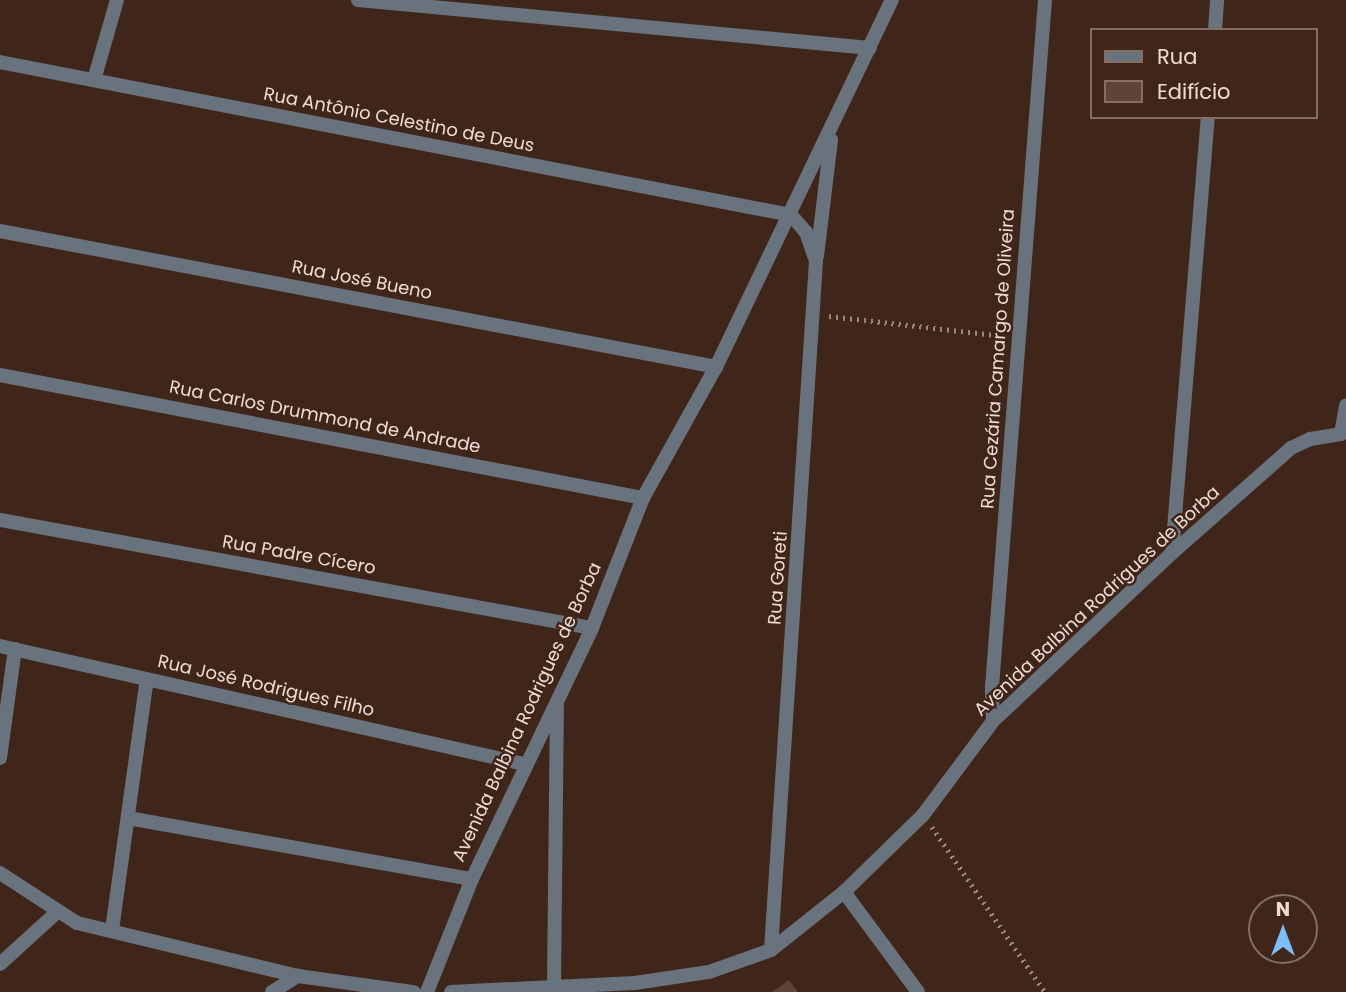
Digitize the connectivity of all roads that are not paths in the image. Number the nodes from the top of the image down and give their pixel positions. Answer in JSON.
{"nodes":[{"id":1,"x":117,"y":0,"type":"edge"},
{"id":2,"x":358,"y":0,"type":"edge"},
{"id":3,"x":892,"y":0,"type":"edge"},
{"id":4,"x":1045,"y":0,"type":"edge"},
{"id":5,"x":1217,"y":0,"type":"edge"},
{"id":6,"x":1215,"y":28,"type":"edge"},
{"id":7,"x":870,"y":48,"type":"junction"},
{"id":8,"x":0,"y":62,"type":"edge"},
{"id":9,"x":94,"y":80,"type":"junction"},
{"id":10,"x":1208,"y":119,"type":"edge"},
{"id":11,"x":832,"y":128,"type":"junction"},
{"id":12,"x":792,"y":215,"type":"junction"},
{"id":13,"x":0,"y":231,"type":"edge"},
{"id":14,"x":816,"y":261,"type":"junction"},
{"id":15,"x":716,"y":367,"type":"junction"},
{"id":16,"x":0,"y":375,"type":"edge"},
{"id":17,"x":1346,"y":405,"type":"edge"},
{"id":18,"x":1343,"y":435,"type":"edge"},
{"id":19,"x":643,"y":498,"type":"junction"},
{"id":20,"x":0,"y":520,"type":"edge"},
{"id":21,"x":1172,"y":553,"type":"junction"},
{"id":22,"x":592,"y":628,"type":"junction"},
{"id":23,"x":7,"y":647,"type":"edge"},
{"id":24,"x":147,"y":679,"type":"junction"},
{"id":25,"x":557,"y":700,"type":"junction"},
{"id":26,"x":993,"y":721,"type":"junction"},
{"id":27,"x":0,"y":758,"type":"edge"},
{"id":28,"x":524,"y":764,"type":"junction"},
{"id":29,"x":128,"y":818,"type":"junction"},
{"id":30,"x":0,"y":873,"type":"edge"},
{"id":31,"x":472,"y":879,"type":"junction"},
{"id":32,"x":844,"y":892,"type":"junction"},
{"id":33,"x":56,"y":913,"type":"junction"},
{"id":34,"x":112,"y":930,"type":"junction"},
{"id":35,"x":771,"y":950,"type":"junction"},
{"id":36,"x":0,"y":964,"type":"edge"},
{"id":37,"x":298,"y":976,"type":"junction"},
{"id":38,"x":554,"y":985,"type":"junction"},
{"id":39,"x":272,"y":992,"type":"edge"},
{"id":40,"x":414,"y":992,"type":"edge"},
{"id":41,"x":426,"y":992,"type":"edge"},
{"id":42,"x":451,"y":992,"type":"edge"},
{"id":43,"x":918,"y":992,"type":"edge"}],
"edges":[{"from":1,"to":9,"type":"street"},
{"from":2,"to":7,"type":"street"},
{"from":3,"to":7,"type":"street","name":"Avenida Balbina Rodrigues de Borba"},
{"from":4,"to":26,"type":"street","name":"Rua Cezária Camargo de Oliveira"},
{"from":5,"to":6,"type":"street"},
{"from":7,"to":11,"type":"street","name":"Avenida Balbina Rodrigues de Borba"},
{"from":8,"to":9,"type":"street","name":"Rua Antônio Celestino de Deus"},
{"from":9,"to":12,"type":"street","name":"Rua Antônio Celestino de Deus"},
{"from":10,"to":21,"type":"street"},
{"from":11,"to":12,"type":"street","name":"Avenida Balbina Rodrigues de Borba"},
{"from":11,"to":14,"type":"street"},
{"from":12,"to":14,"type":"street","name":"Rua Goreti"},
{"from":12,"to":15,"type":"street","name":"Avenida Balbina Rodrigues de Borba"},
{"from":13,"to":15,"type":"street","name":"Rua José Bueno"},
{"from":14,"to":35,"type":"street","name":"Rua Goreti"},
{"from":15,"to":19,"type":"street","name":"Avenida Balbina Rodrigues de Borba"},
{"from":16,"to":19,"type":"street","name":"Rua Carlos Drummond de Andrade"},
{"from":17,"to":18,"type":"street"},
{"from":18,"to":21,"type":"street","name":"Avenida Balbina Rodrigues de Borba"},
{"from":19,"to":22,"type":"street","name":"Avenida Balbina Rodrigues de Borba"},
{"from":20,"to":22,"type":"street","name":"Rua Padre Cícero"},
{"from":21,"to":26,"type":"street","name":"Avenida Balbina Rodrigues de Borba"},
{"from":22,"to":25,"type":"street","name":"Avenida Balbina Rodrigues de Borba"},
{"from":23,"to":24,"type":"street","name":"Rua José Rodrigues Filho"},
{"from":23,"to":27,"type":"street"},
{"from":24,"to":28,"type":"street","name":"Rua José Rodrigues Filho"},
{"from":24,"to":29,"type":"street"},
{"from":25,"to":28,"type":"street","name":"Avenida Balbina Rodrigues de Borba"},
{"from":25,"to":38,"type":"street"},
{"from":26,"to":32,"type":"street","name":"Avenida Balbina Rodrigues de Borba"},
{"from":28,"to":31,"type":"street","name":"Avenida Balbina Rodrigues de Borba"},
{"from":29,"to":31,"type":"street"},
{"from":29,"to":34,"type":"street"},
{"from":30,"to":33,"type":"street"},
{"from":31,"to":41,"type":"street","name":"Avenida Balbina Rodrigues de Borba"},
{"from":32,"to":35,"type":"street","name":"Avenida Balbina Rodrigues de Borba"},
{"from":32,"to":43,"type":"street"},
{"from":33,"to":34,"type":"street"},
{"from":33,"to":36,"type":"street"},
{"from":34,"to":37,"type":"street"},
{"from":35,"to":38,"type":"street","name":"Avenida Balbina Rodrigues de Borba"},
{"from":37,"to":39,"type":"street"},
{"from":37,"to":40,"type":"street"},
{"from":38,"to":42,"type":"street","name":"Avenida Balbina Rodrigues de Borba"}]}
